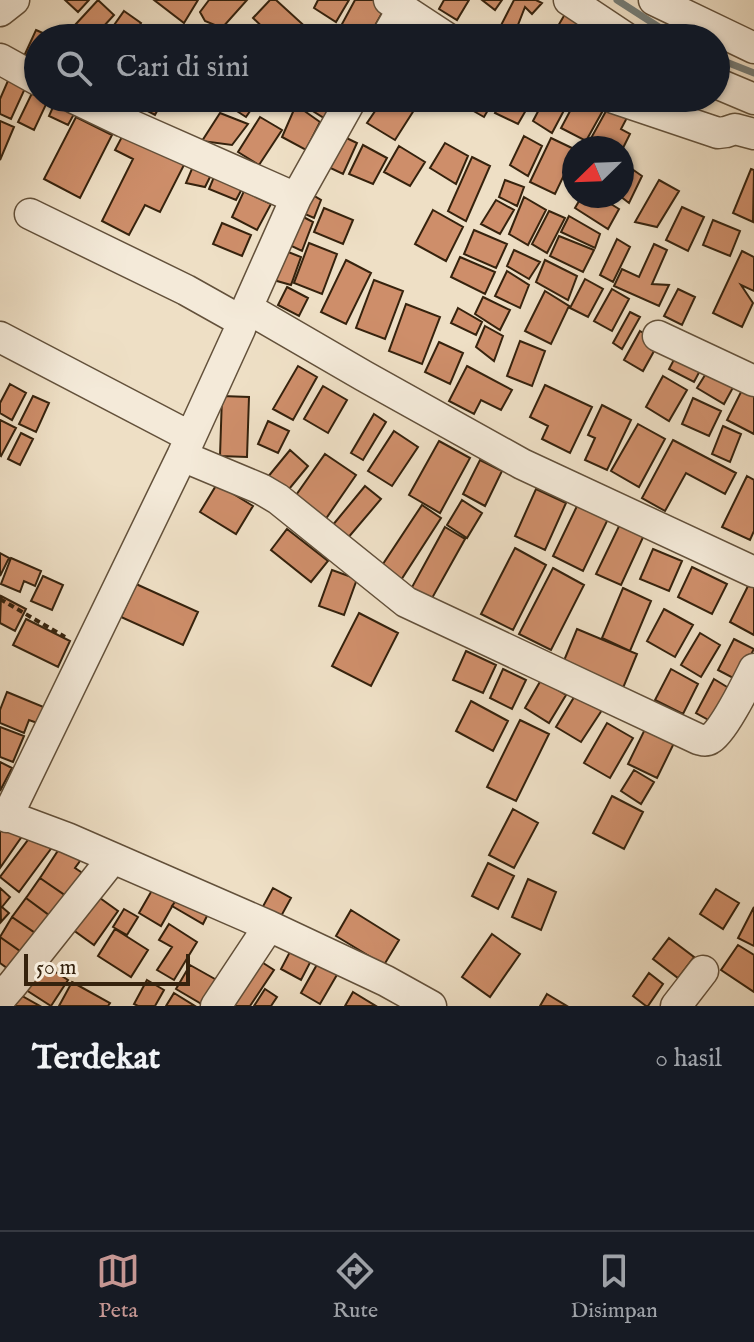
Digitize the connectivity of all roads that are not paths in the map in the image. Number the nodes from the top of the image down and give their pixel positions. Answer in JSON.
{"nodes":[{"id":1,"x":14,"y":0,"type":"edge"},
{"id":2,"x":569,"y":0,"type":"edge"},
{"id":3,"x":653,"y":2,"type":"edge"},
{"id":4,"x":395,"y":5,"type":"edge"},
{"id":5,"x":0,"y":11,"type":"edge"},
{"id":6,"x":425,"y":24,"type":"edge"},
{"id":7,"x":607,"y":24,"type":"edge"},
{"id":8,"x":637,"y":24,"type":"edge"},
{"id":9,"x":701,"y":24,"type":"edge"},
{"id":10,"x":730,"y":37,"type":"edge"},
{"id":11,"x":754,"y":48,"type":"edge"},
{"id":12,"x":0,"y":59,"type":"edge"},
{"id":13,"x":24,"y":72,"type":"edge"},
{"id":14,"x":730,"y":89,"type":"edge"},
{"id":15,"x":754,"y":99,"type":"edge"},
{"id":16,"x":103,"y":112,"type":"edge"},
{"id":17,"x":344,"y":112,"type":"edge"},
{"id":18,"x":656,"y":112,"type":"edge"},
{"id":19,"x":754,"y":134,"type":"edge"},
{"id":20,"x":296,"y":198,"type":"junction"},
{"id":21,"x":30,"y":214,"type":"dead end"},
{"id":22,"x":245,"y":315,"type":"junction"},
{"id":23,"x":658,"y":336,"type":"dead end"},
{"id":24,"x":0,"y":337,"type":"edge"},
{"id":25,"x":754,"y":381,"type":"edge"},
{"id":26,"x":186,"y":446,"type":"junction"},
{"id":27,"x":754,"y":572,"type":"edge"},
{"id":28,"x":754,"y":669,"type":"edge"},
{"id":29,"x":4,"y":815,"type":"edge"},
{"id":30,"x":113,"y":858,"type":"junction"},
{"id":31,"x":269,"y":926,"type":"junction"},
{"id":32,"x":703,"y":971,"type":"dead end"},
{"id":33,"x":2,"y":992,"type":"edge"},
{"id":34,"x":216,"y":1006,"type":"edge"},
{"id":35,"x":431,"y":1006,"type":"edge"},
{"id":36,"x":676,"y":1006,"type":"edge"}],
"edges":[{"from":1,"to":5,"type":"street"},
{"from":2,"to":7,"type":"street"},
{"from":3,"to":8,"type":"street"},
{"from":3,"to":9,"type":"street"},
{"from":4,"to":6,"type":"street"},
{"from":10,"to":11,"type":"street"},
{"from":12,"to":13,"type":"street"},
{"from":14,"to":15,"type":"street"},
{"from":16,"to":20,"type":"street"},
{"from":17,"to":20,"type":"street"},
{"from":18,"to":19,"type":"street"},
{"from":20,"to":22,"type":"street"},
{"from":21,"to":22,"type":"street"},
{"from":22,"to":26,"type":"street"},
{"from":22,"to":27,"type":"street"},
{"from":23,"to":25,"type":"street"},
{"from":24,"to":26,"type":"street"},
{"from":26,"to":28,"type":"street"},
{"from":26,"to":29,"type":"street"},
{"from":29,"to":30,"type":"street"},
{"from":30,"to":31,"type":"street"},
{"from":30,"to":33,"type":"street"},
{"from":31,"to":34,"type":"street"},
{"from":31,"to":35,"type":"street"},
{"from":32,"to":36,"type":"street"}]}
